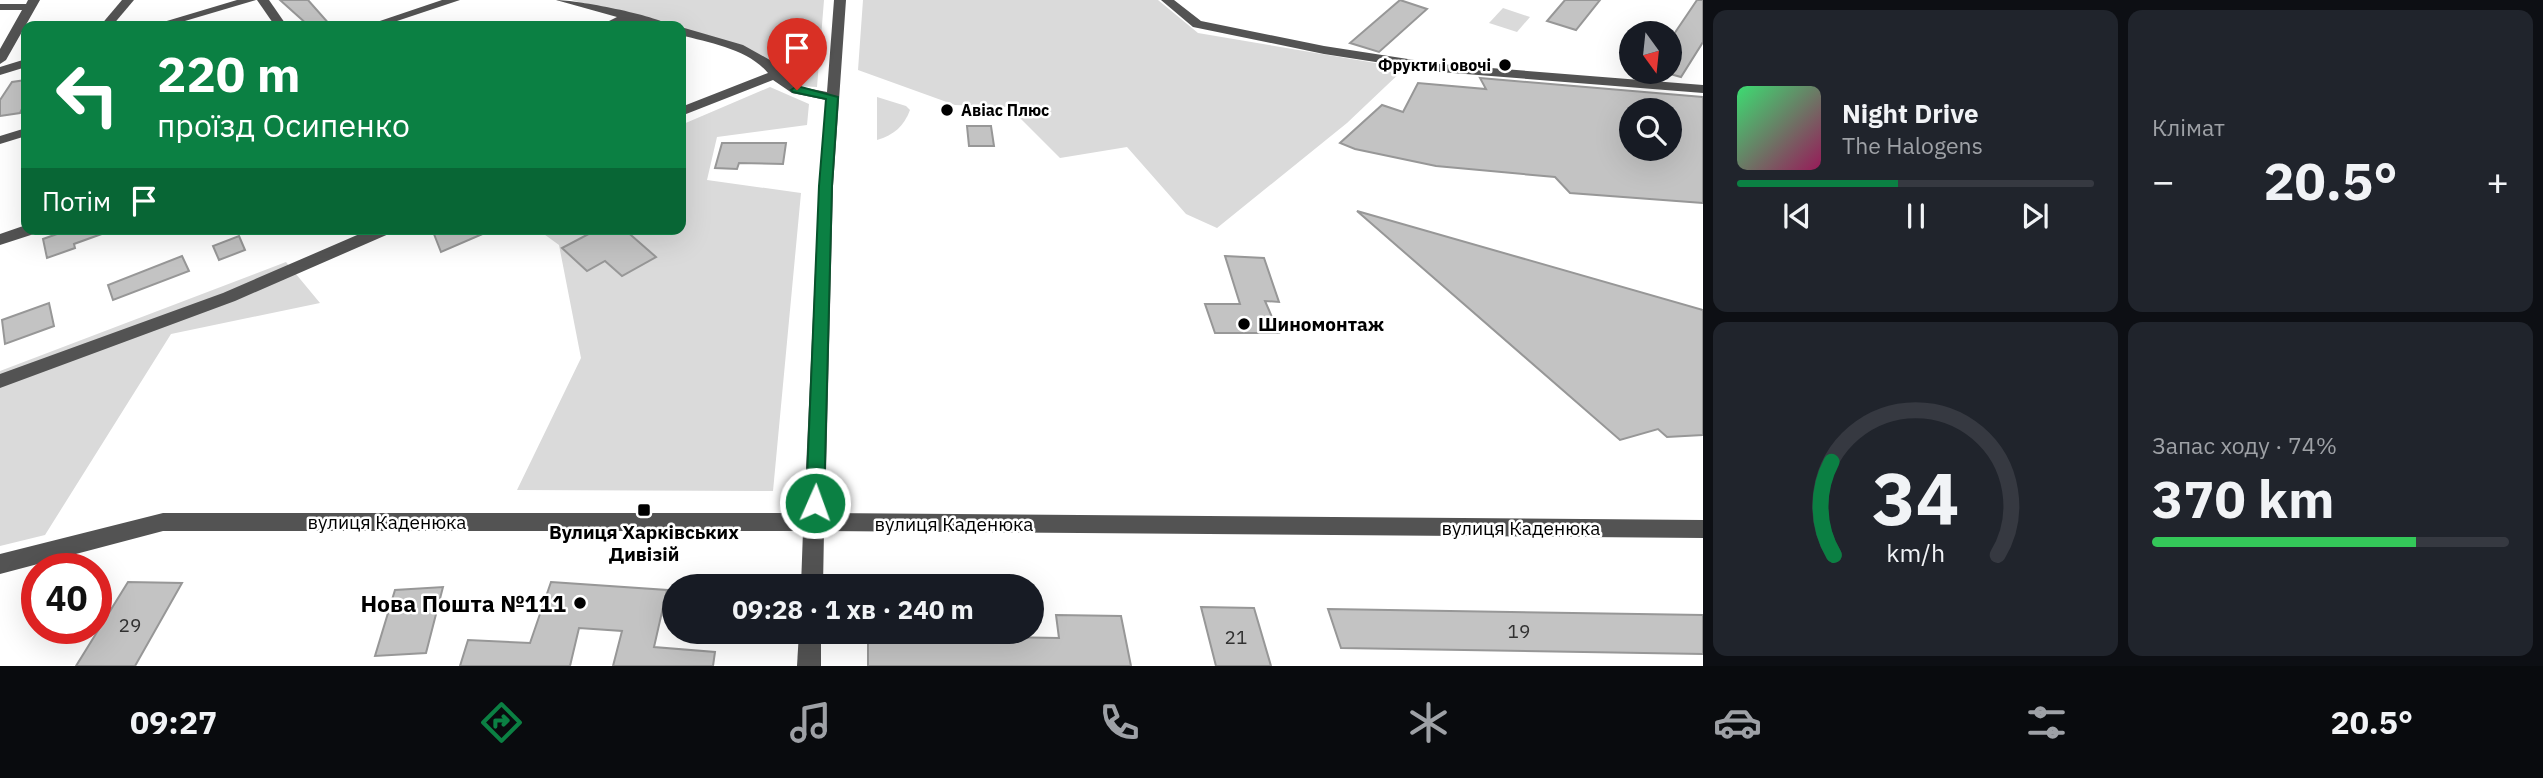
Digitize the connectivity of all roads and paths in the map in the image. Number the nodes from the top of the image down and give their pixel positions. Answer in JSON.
{"nodes":[{"id":1,"x":128,"y":0,"type":"edge"},
{"id":2,"x":250,"y":0,"type":"edge"},
{"id":3,"x":263,"y":0,"type":"edge"},
{"id":4,"x":454,"y":0,"type":"edge"},
{"id":5,"x":562,"y":0,"type":"edge"},
{"id":6,"x":840,"y":0,"type":"edge"},
{"id":7,"x":1167,"y":0,"type":"edge"},
{"id":8,"x":32,"y":4,"type":"edge"},
{"id":9,"x":222,"y":4,"type":"edge"},
{"id":10,"x":0,"y":7,"type":"edge"},
{"id":11,"x":632,"y":16,"type":"junction"},
{"id":12,"x":22,"y":21,"type":"edge"},
{"id":13,"x":110,"y":21,"type":"edge"},
{"id":14,"x":171,"y":21,"type":"edge"},
{"id":15,"x":278,"y":21,"type":"edge"},
{"id":16,"x":386,"y":21,"type":"edge"},
{"id":17,"x":618,"y":21,"type":"edge"},
{"id":18,"x":648,"y":21,"type":"edge"},
{"id":19,"x":21,"y":23,"type":"edge"},
{"id":20,"x":686,"y":32,"type":"edge"},
{"id":21,"x":0,"y":60,"type":"edge"},
{"id":22,"x":21,"y":65,"type":"edge"},
{"id":23,"x":0,"y":71,"type":"edge"},
{"id":24,"x":777,"y":74,"type":"junction"},
{"id":25,"x":1703,"y":89,"type":"edge"},
{"id":26,"x":832,"y":97,"type":"junction"},
{"id":27,"x":686,"y":110,"type":"edge"},
{"id":28,"x":21,"y":134,"type":"edge"},
{"id":29,"x":0,"y":140,"type":"edge"},
{"id":30,"x":21,"y":233,"type":"edge"},
{"id":31,"x":371,"y":235,"type":"edge"},
{"id":32,"x":0,"y":240,"type":"edge"},
{"id":33,"x":0,"y":381,"type":"edge"},
{"id":34,"x":814,"y":523,"type":"junction"},
{"id":35,"x":1703,"y":530,"type":"edge"},
{"id":36,"x":0,"y":564,"type":"edge"},
{"id":37,"x":813,"y":574,"type":"edge"},
{"id":38,"x":810,"y":644,"type":"edge"},
{"id":39,"x":809,"y":666,"type":"edge"}],
"edges":[{"from":1,"to":13,"type":"street"},
{"from":2,"to":9,"type":"street"},
{"from":3,"to":15,"type":"street"},
{"from":4,"to":16,"type":"street"},
{"from":5,"to":11,"type":"street"},
{"from":6,"to":26,"type":"street"},
{"from":7,"to":25,"type":"street"},
{"from":8,"to":10,"type":"street"},
{"from":8,"to":12,"type":"street"},
{"from":9,"to":14,"type":"street"},
{"from":11,"to":17,"type":"street"},
{"from":11,"to":18,"type":"street"},
{"from":19,"to":21,"type":"street"},
{"from":20,"to":24,"type":"street"},
{"from":22,"to":23,"type":"street"},
{"from":24,"to":26,"type":"street"},
{"from":24,"to":27,"type":"street"},
{"from":26,"to":34,"type":"street"},
{"from":28,"to":29,"type":"street"},
{"from":30,"to":32,"type":"street"},
{"from":31,"to":33,"type":"street"},
{"from":34,"to":35,"type":"street","name":"вулиця Каденюка"},
{"from":34,"to":36,"type":"street","name":"вулиця Каденюка"},
{"from":34,"to":37,"type":"street"},
{"from":38,"to":39,"type":"street"}]}
